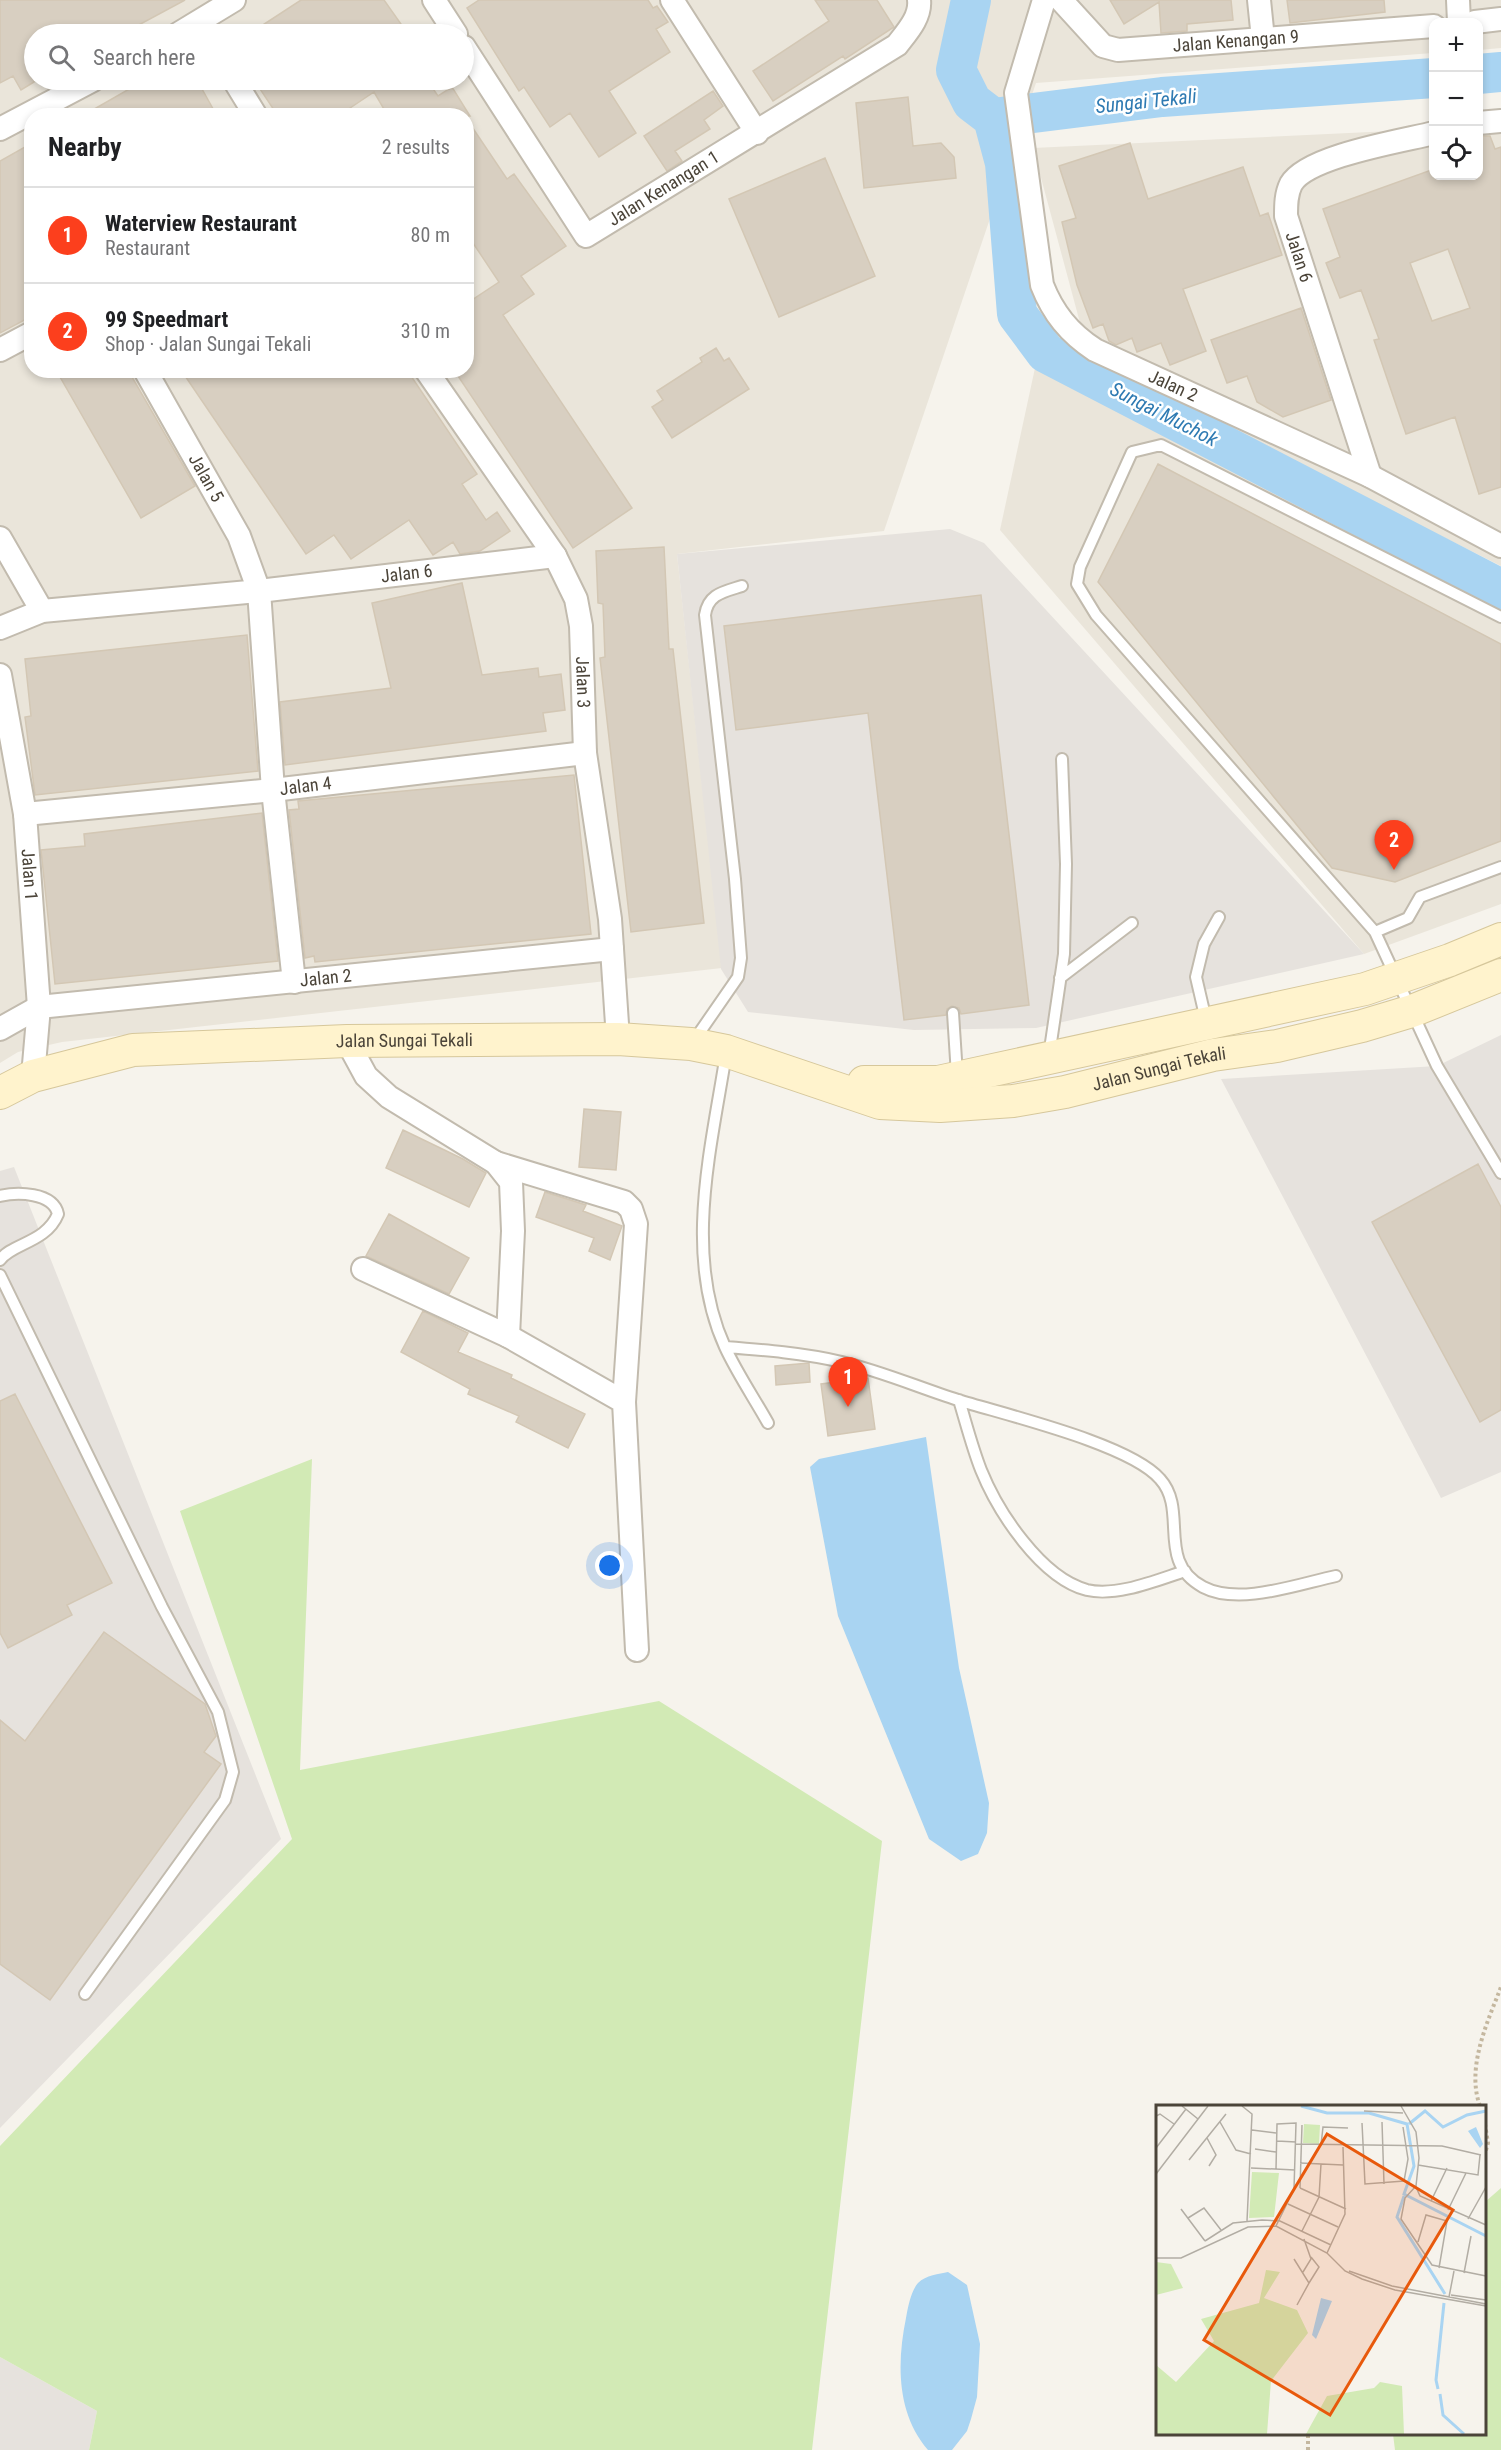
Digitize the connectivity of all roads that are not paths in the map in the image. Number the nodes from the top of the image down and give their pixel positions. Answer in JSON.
{"nodes":[{"id":1,"x":234,"y":0,"type":"edge"},
{"id":2,"x":434,"y":0,"type":"edge"},
{"id":3,"x":672,"y":0,"type":"edge"},
{"id":4,"x":1044,"y":0,"type":"edge"},
{"id":5,"x":1061,"y":0,"type":"edge"},
{"id":6,"x":1259,"y":0,"type":"edge"},
{"id":7,"x":1458,"y":0,"type":"edge"},
{"id":8,"x":920,"y":4,"type":"edge"},
{"id":9,"x":1459,"y":18,"type":"edge"},
{"id":10,"x":1501,"y":19,"type":"edge"},
{"id":11,"x":1483,"y":21,"type":"edge"},
{"id":12,"x":209,"y":24,"type":"edge"},
{"id":13,"x":450,"y":24,"type":"edge"},
{"id":14,"x":1429,"y":26,"type":"edge"},
{"id":15,"x":1263,"y":39,"type":"junction"},
{"id":16,"x":474,"y":62,"type":"edge"},
{"id":17,"x":74,"y":90,"type":"edge"},
{"id":18,"x":240,"y":90,"type":"edge"},
{"id":19,"x":40,"y":108,"type":"edge"},
{"id":20,"x":251,"y":108,"type":"edge"},
{"id":21,"x":24,"y":116,"type":"edge"},
{"id":22,"x":1501,"y":121,"type":"edge"},
{"id":23,"x":1483,"y":123,"type":"edge"},
{"id":24,"x":0,"y":129,"type":"edge"},
{"id":25,"x":757,"y":133,"type":"junction"},
{"id":26,"x":1429,"y":135,"type":"edge"},
{"id":27,"x":24,"y":337,"type":"edge"},
{"id":28,"x":0,"y":350,"type":"edge"},
{"id":29,"x":149,"y":378,"type":"edge"},
{"id":30,"x":432,"y":378,"type":"edge"},
{"id":31,"x":1370,"y":476,"type":"junction"},
{"id":32,"x":0,"y":538,"type":"edge"},
{"id":33,"x":1501,"y":546,"type":"edge"},
{"id":34,"x":555,"y":556,"type":"junction"},
{"id":35,"x":742,"y":586,"type":"dead end"},
{"id":36,"x":259,"y":591,"type":"junction"},
{"id":37,"x":42,"y":611,"type":"junction"},
{"id":38,"x":1501,"y":617,"type":"edge"},
{"id":39,"x":0,"y":628,"type":"edge"},
{"id":40,"x":0,"y":675,"type":"edge"},
{"id":41,"x":585,"y":753,"type":"junction"},
{"id":42,"x":1062,"y":759,"type":"dead end"},
{"id":43,"x":273,"y":790,"type":"junction"},
{"id":44,"x":25,"y":814,"type":"junction"},
{"id":45,"x":1501,"y":867,"type":"edge"},
{"id":46,"x":1219,"y":917,"type":"dead end"},
{"id":47,"x":1132,"y":923,"type":"dead end"},
{"id":48,"x":1375,"y":932,"type":"junction"},
{"id":49,"x":1501,"y":939,"type":"edge"},
{"id":50,"x":612,"y":949,"type":"junction"},
{"id":51,"x":1501,"y":975,"type":"edge"},
{"id":52,"x":1060,"y":978,"type":"junction"},
{"id":53,"x":1398,"y":979,"type":"junction"},
{"id":54,"x":294,"y":982,"type":"junction"},
{"id":55,"x":39,"y":1008,"type":"junction"},
{"id":56,"x":1412,"y":1011,"type":"junction"},
{"id":57,"x":952,"y":1012,"type":"dead end"},
{"id":58,"x":1207,"y":1024,"type":"junction"},
{"id":59,"x":0,"y":1029,"type":"edge"},
{"id":60,"x":618,"y":1039,"type":"junction"},
{"id":61,"x":347,"y":1041,"type":"junction"},
{"id":62,"x":691,"y":1044,"type":"junction"},
{"id":63,"x":726,"y":1051,"type":"junction"},
{"id":64,"x":1049,"y":1059,"type":"junction"},
{"id":65,"x":33,"y":1076,"type":"junction"},
{"id":66,"x":958,"y":1078,"type":"junction"},
{"id":67,"x":812,"y":1080,"type":"junction"},
{"id":68,"x":0,"y":1093,"type":"edge"},
{"id":69,"x":496,"y":1163,"type":"junction"},
{"id":70,"x":1501,"y":1173,"type":"edge"},
{"id":71,"x":0,"y":1196,"type":"edge"},
{"id":72,"x":0,"y":1260,"type":"edge"},
{"id":73,"x":363,"y":1269,"type":"dead end"},
{"id":74,"x":0,"y":1275,"type":"edge"},
{"id":75,"x":508,"y":1335,"type":"junction"},
{"id":76,"x":725,"y":1347,"type":"junction"},
{"id":77,"x":958,"y":1400,"type":"junction"},
{"id":78,"x":624,"y":1402,"type":"junction"},
{"id":79,"x":768,"y":1423,"type":"dead end"},
{"id":80,"x":1185,"y":1571,"type":"junction"},
{"id":81,"x":1336,"y":1576,"type":"dead end"},
{"id":82,"x":637,"y":1650,"type":"dead end"},
{"id":83,"x":85,"y":1994,"type":"dead end"}],
"edges":[{"from":1,"to":12,"type":"street"},
{"from":2,"to":13,"type":"street"},
{"from":3,"to":25,"type":"street"},
{"from":4,"to":31,"type":"street","name":"Jalan 2"},
{"from":5,"to":15,"type":"street","name":"Jalan Kenangan 9"},
{"from":6,"to":15,"type":"street"},
{"from":7,"to":9,"type":"street"},
{"from":8,"to":25,"type":"street","name":"Jalan Kenangan 1"},
{"from":10,"to":11,"type":"street"},
{"from":14,"to":15,"type":"street","name":"Jalan Kenangan 9"},
{"from":16,"to":25,"type":"street","name":"Jalan Kenangan 1"},
{"from":17,"to":19,"type":"street"},
{"from":18,"to":20,"type":"street"},
{"from":21,"to":24,"type":"street"},
{"from":22,"to":23,"type":"street"},
{"from":26,"to":31,"type":"street","name":"Jalan 6"},
{"from":27,"to":28,"type":"street"},
{"from":29,"to":36,"type":"street","name":"Jalan 5"},
{"from":30,"to":34,"type":"street","name":"Jalan 3"},
{"from":31,"to":33,"type":"street","name":"Jalan 2"},
{"from":32,"to":37,"type":"street"},
{"from":34,"to":36,"type":"street","name":"Jalan 6"},
{"from":34,"to":41,"type":"street","name":"Jalan 3"},
{"from":35,"to":62,"type":"lane"},
{"from":36,"to":37,"type":"street","name":"Jalan 6"},
{"from":36,"to":43,"type":"street"},
{"from":37,"to":39,"type":"street","name":"Jalan 6"},
{"from":38,"to":48,"type":"lane"},
{"from":40,"to":44,"type":"street","name":"Jalan 1"},
{"from":41,"to":43,"type":"street","name":"Jalan 4"},
{"from":41,"to":50,"type":"street","name":"Jalan 3"},
{"from":42,"to":52,"type":"lane"},
{"from":43,"to":44,"type":"street","name":"Jalan 4"},
{"from":43,"to":54,"type":"street"},
{"from":44,"to":55,"type":"street","name":"Jalan 1"},
{"from":45,"to":48,"type":"lane"},
{"from":46,"to":58,"type":"lane"},
{"from":47,"to":52,"type":"lane"},
{"from":48,"to":53,"type":"lane"},
{"from":49,"to":53,"type":"street","name":"Jalan Sungai Tekali"},
{"from":50,"to":54,"type":"street","name":"Jalan 2"},
{"from":50,"to":60,"type":"street","name":"Jalan 3"},
{"from":51,"to":56,"type":"street","name":"Jalan Sungai Tekali"},
{"from":52,"to":64,"type":"lane"},
{"from":53,"to":56,"type":"lane"},
{"from":53,"to":58,"type":"street","name":"Jalan Sungai Tekali"},
{"from":54,"to":55,"type":"street","name":"Jalan 2"},
{"from":55,"to":59,"type":"street"},
{"from":55,"to":65,"type":"street","name":"Jalan 1"},
{"from":56,"to":67,"type":"street","name":"Jalan Sungai Tekali"},
{"from":56,"to":70,"type":"lane"},
{"from":57,"to":66,"type":"lane"},
{"from":58,"to":64,"type":"street","name":"Jalan Sungai Tekali"},
{"from":60,"to":61,"type":"street","name":"Jalan Sungai Tekali"},
{"from":60,"to":62,"type":"street","name":"Jalan Sungai Tekali"},
{"from":61,"to":65,"type":"street","name":"Jalan Sungai Tekali"},
{"from":61,"to":69,"type":"street"},
{"from":62,"to":63,"type":"street","name":"Jalan Sungai Tekali"},
{"from":63,"to":67,"type":"street","name":"Jalan Sungai Tekali"},
{"from":63,"to":76,"type":"lane"},
{"from":64,"to":66,"type":"street","name":"Jalan Sungai Tekali"},
{"from":65,"to":68,"type":"street","name":"Jalan Sungai Tekali"},
{"from":66,"to":67,"type":"street","name":"Jalan Sungai Tekali"},
{"from":69,"to":75,"type":"street"},
{"from":69,"to":78,"type":"street"},
{"from":71,"to":72,"type":"lane"},
{"from":73,"to":75,"type":"street"},
{"from":74,"to":83,"type":"lane"},
{"from":75,"to":78,"type":"street"},
{"from":76,"to":77,"type":"lane"},
{"from":76,"to":79,"type":"lane"},
{"from":77,"to":80,"type":"lane"},
{"from":77,"to":80,"type":"lane"},
{"from":78,"to":82,"type":"street"},
{"from":80,"to":81,"type":"lane"}]}
